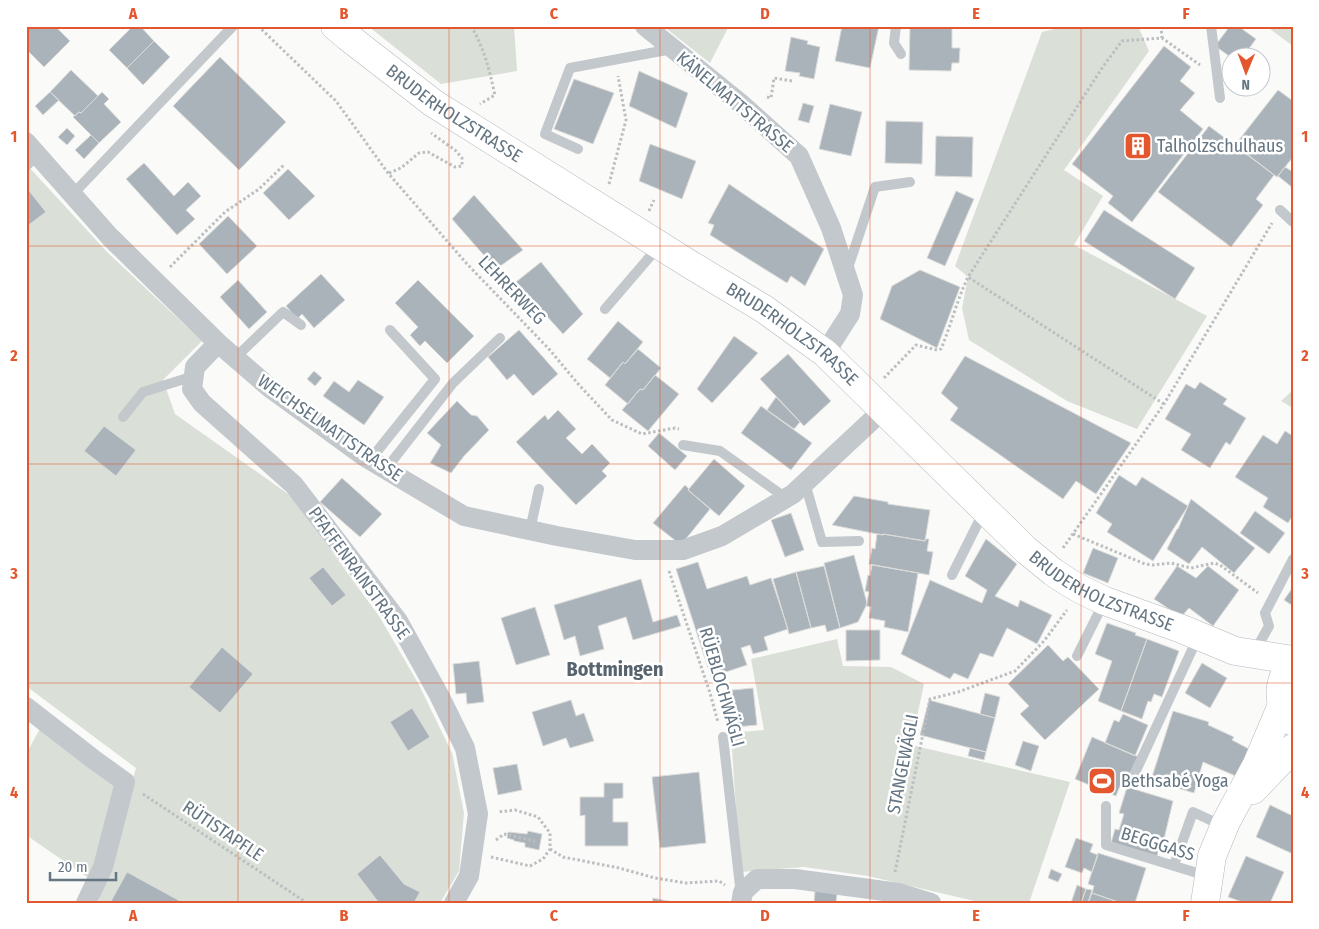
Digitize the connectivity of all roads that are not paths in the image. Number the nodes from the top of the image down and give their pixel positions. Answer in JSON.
{"nodes":[{"id":1,"x":233,"y":26,"type":"edge"},
{"id":2,"x":336,"y":26,"type":"edge"},
{"id":3,"x":645,"y":26,"type":"edge"},
{"id":4,"x":896,"y":26,"type":"edge"},
{"id":5,"x":1212,"y":26,"type":"edge"},
{"id":6,"x":672,"y":49,"type":"junction"},
{"id":7,"x":901,"y":54,"type":"dead end"},
{"id":8,"x":1220,"y":98,"type":"dead end"},
{"id":9,"x":578,"y":149,"type":"dead end"},
{"id":10,"x":30,"y":154,"type":"edge"},
{"id":11,"x":910,"y":182,"type":"dead end"},
{"id":12,"x":73,"y":194,"type":"junction"},
{"id":13,"x":1280,"y":210,"type":"road end"},
{"id":14,"x":1293,"y":222,"type":"edge"},
{"id":15,"x":660,"y":245,"type":"junction"},
{"id":16,"x":846,"y":272,"type":"junction"},
{"id":17,"x":605,"y":309,"type":"dead end"},
{"id":18,"x":301,"y":325,"type":"dead end"},
{"id":19,"x":390,"y":330,"type":"dead end"},
{"id":20,"x":500,"y":338,"type":"dead end"},
{"id":21,"x":218,"y":343,"type":"junction"},
{"id":22,"x":825,"y":353,"type":"junction"},
{"id":23,"x":235,"y":358,"type":"junction"},
{"id":24,"x":194,"y":376,"type":"junction"},
{"id":25,"x":875,"y":402,"type":"junction"},
{"id":26,"x":122,"y":417,"type":"dead end"},
{"id":27,"x":682,"y":444,"type":"dead end"},
{"id":28,"x":378,"y":465,"type":"junction"},
{"id":29,"x":805,"y":483,"type":"junction"},
{"id":30,"x":539,"y":489,"type":"dead end"},
{"id":31,"x":786,"y":498,"type":"junction"},
{"id":32,"x":985,"y":510,"type":"junction"},
{"id":33,"x":530,"y":530,"type":"junction"},
{"id":34,"x":859,"y":541,"type":"dead end"},
{"id":35,"x":1293,"y":559,"type":"edge"},
{"id":36,"x":952,"y":575,"type":"dead end"},
{"id":37,"x":1104,"y":601,"type":"junction"},
{"id":38,"x":1198,"y":636,"type":"junction"},
{"id":39,"x":1244,"y":652,"type":"junction"},
{"id":40,"x":1077,"y":656,"type":"dead end"},
{"id":41,"x":1293,"y":661,"type":"edge"},
{"id":42,"x":1285,"y":705,"type":"edge"},
{"id":43,"x":26,"y":707,"type":"edge"},
{"id":44,"x":723,"y":737,"type":"road end"},
{"id":45,"x":1293,"y":748,"type":"edge"},
{"id":46,"x":1134,"y":775,"type":"dead end"},
{"id":47,"x":1106,"y":806,"type":"dead end"},
{"id":48,"x":1225,"y":824,"type":"junction"},
{"id":49,"x":1174,"y":865,"type":"junction"},
{"id":50,"x":1208,"y":876,"type":"junction"},
{"id":51,"x":741,"y":900,"type":"edge"},
{"id":52,"x":86,"y":903,"type":"edge"},
{"id":53,"x":454,"y":903,"type":"edge"},
{"id":54,"x":931,"y":903,"type":"edge"},
{"id":55,"x":1205,"y":903,"type":"edge"}],
"edges":[{"from":1,"to":12,"type":"lane"},
{"from":2,"to":15,"type":"main road","name":"BRUDERHOLZSTRASSE"},
{"from":3,"to":6,"type":"street","name":"KÄNELMATTSTRASSE"},
{"from":4,"to":7,"type":"lane"},
{"from":5,"to":8,"type":"lane"},
{"from":6,"to":9,"type":"lane"},
{"from":6,"to":16,"type":"street","name":"KÄNELMATTSTRASSE"},
{"from":10,"to":12,"type":"street","name":"WEICHSELMATTSTRASSE"},
{"from":11,"to":16,"type":"lane"},
{"from":12,"to":21,"type":"street","name":"WEICHSELMATTSTRASSE"},
{"from":13,"to":14,"type":"lane"},
{"from":15,"to":17,"type":"lane"},
{"from":15,"to":22,"type":"main road","name":"BRUDERHOLZSTRASSE"},
{"from":16,"to":22,"type":"street","name":"KÄNELMATTSTRASSE"},
{"from":18,"to":23,"type":"lane"},
{"from":19,"to":28,"type":"lane"},
{"from":20,"to":28,"type":"lane"},
{"from":21,"to":23,"type":"street","name":"WEICHSELMATTSTRASSE"},
{"from":21,"to":24,"type":"street"},
{"from":22,"to":25,"type":"main road","name":"BRUDERHOLZSTRASSE"},
{"from":23,"to":28,"type":"street","name":"WEICHSELMATTSTRASSE"},
{"from":24,"to":26,"type":"lane"},
{"from":24,"to":53,"type":"street","name":"PFAFFENRAINSTRASSE"},
{"from":25,"to":29,"type":"street","name":"WEICHSELMATTSTRASSE"},
{"from":25,"to":32,"type":"main road","name":"BRUDERHOLZSTRASSE"},
{"from":27,"to":31,"type":"lane"},
{"from":28,"to":33,"type":"street","name":"WEICHSELMATTSTRASSE"},
{"from":29,"to":31,"type":"street","name":"WEICHSELMATTSTRASSE"},
{"from":29,"to":34,"type":"lane"},
{"from":30,"to":33,"type":"lane"},
{"from":31,"to":33,"type":"street","name":"WEICHSELMATTSTRASSE"},
{"from":32,"to":36,"type":"lane"},
{"from":32,"to":37,"type":"main road","name":"BRUDERHOLZSTRASSE"},
{"from":35,"to":39,"type":"lane"},
{"from":37,"to":38,"type":"main road","name":"BRUDERHOLZSTRASSE"},
{"from":37,"to":40,"type":"lane"},
{"from":38,"to":39,"type":"main road","name":"BRUDERHOLZSTRASSE"},
{"from":38,"to":46,"type":"lane"},
{"from":39,"to":41,"type":"main road","name":"BRUDERHOLZSTRASSE"},
{"from":39,"to":42,"type":"main road","name":"BRUDERHOLZSTRASSE"},
{"from":41,"to":42,"type":"main road"},
{"from":42,"to":48,"type":"main road"},
{"from":43,"to":52,"type":"street"},
{"from":44,"to":51,"type":"lane","name":"RÜEBLOCHWÄGLI"},
{"from":45,"to":48,"type":"main road"},
{"from":47,"to":49,"type":"lane","name":"BEGGGASS"},
{"from":48,"to":49,"type":"lane"},
{"from":48,"to":50,"type":"main road"},
{"from":49,"to":50,"type":"lane","name":"BEGGGASS"},
{"from":50,"to":55,"type":"main road"},
{"from":51,"to":54,"type":"street"}]}
